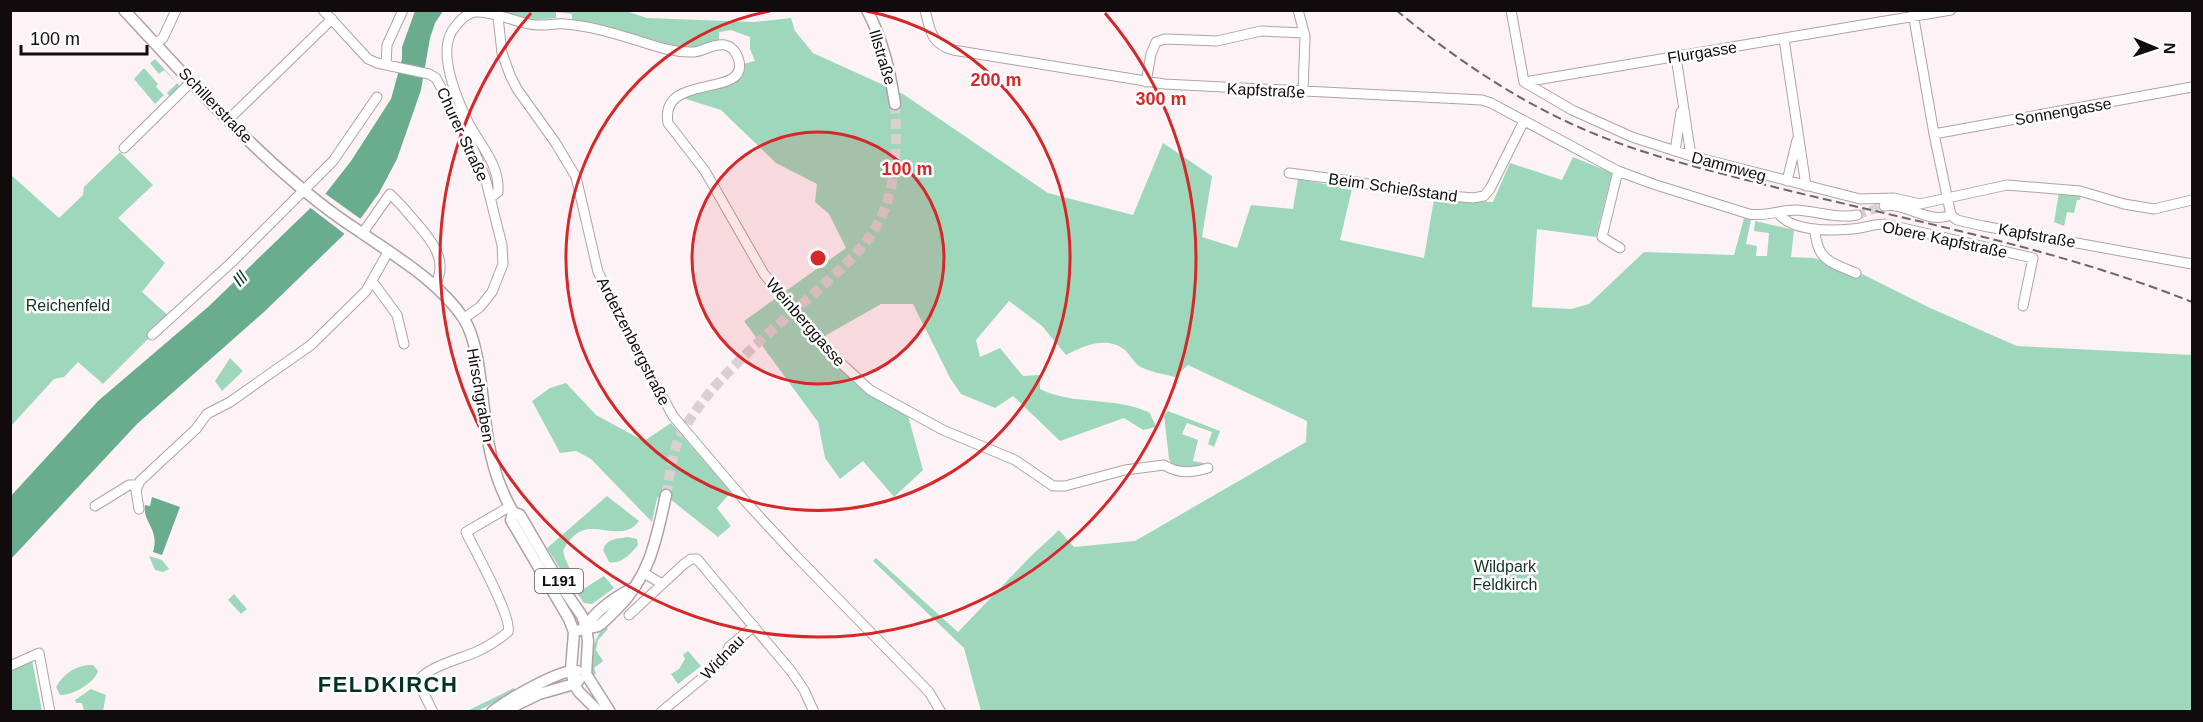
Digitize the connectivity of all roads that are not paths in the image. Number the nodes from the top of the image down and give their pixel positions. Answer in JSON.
{"nodes":[{"id":1,"x":124,"y":10,"type":"edge"},
{"id":2,"x":176,"y":10,"type":"edge"},
{"id":3,"x":323,"y":10,"type":"edge"},
{"id":4,"x":403,"y":10,"type":"edge"},
{"id":5,"x":867,"y":10,"type":"edge"},
{"id":6,"x":925,"y":10,"type":"edge"},
{"id":7,"x":1298,"y":10,"type":"edge"},
{"id":8,"x":1511,"y":10,"type":"edge"},
{"id":9,"x":1951,"y":10,"type":"edge"},
{"id":10,"x":1913,"y":14,"type":"edge"},
{"id":11,"x":498,"y":17,"type":"junction"},
{"id":12,"x":332,"y":19,"type":"junction"},
{"id":13,"x":1304,"y":33,"type":"junction"},
{"id":14,"x":1784,"y":39,"type":"junction"},
{"id":15,"x":156,"y":43,"type":"junction"},
{"id":16,"x":1676,"y":57,"type":"junction"},
{"id":17,"x":386,"y":65,"type":"junction"},
{"id":18,"x":192,"y":81,"type":"junction"},
{"id":19,"x":1146,"y":82,"type":"junction"},
{"id":20,"x":1524,"y":82,"type":"junction"},
{"id":21,"x":2193,"y":87,"type":"edge"},
{"id":22,"x":1303,"y":92,"type":"junction"},
{"id":23,"x":376,"y":97,"type":"dead end"},
{"id":24,"x":1683,"y":102,"type":"junction"},
{"id":25,"x":896,"y":105,"type":"tunnel mouth"},
{"id":26,"x":229,"y":119,"type":"junction"},
{"id":27,"x":1524,"y":121,"type":"junction"},
{"id":28,"x":1934,"y":134,"type":"junction"},
{"id":29,"x":1798,"y":136,"type":"junction"},
{"id":30,"x":124,"y":148,"type":"dead end"},
{"id":31,"x":1675,"y":152,"type":"junction"},
{"id":32,"x":1691,"y":156,"type":"junction"},
{"id":33,"x":1618,"y":171,"type":"junction"},
{"id":34,"x":1289,"y":173,"type":"dead end"},
{"id":35,"x":1787,"y":181,"type":"junction"},
{"id":36,"x":1806,"y":186,"type":"junction"},
{"id":37,"x":310,"y":195,"type":"junction"},
{"id":38,"x":490,"y":197,"type":"junction"},
{"id":39,"x":1947,"y":199,"type":"junction"},
{"id":40,"x":2193,"y":200,"type":"edge"},
{"id":41,"x":1884,"y":206,"type":"tunnel mouth"},
{"id":42,"x":1778,"y":212,"type":"junction"},
{"id":43,"x":1951,"y":214,"type":"junction"},
{"id":44,"x":1857,"y":215,"type":"tunnel mouth"},
{"id":45,"x":1815,"y":229,"type":"junction"},
{"id":46,"x":358,"y":231,"type":"junction"},
{"id":47,"x":1620,"y":248,"type":"dead end"},
{"id":48,"x":388,"y":252,"type":"junction"},
{"id":49,"x":2193,"y":264,"type":"edge"},
{"id":50,"x":1856,"y":273,"type":"dead end"},
{"id":51,"x":372,"y":281,"type":"junction"},
{"id":52,"x":434,"y":286,"type":"junction"},
{"id":53,"x":2024,"y":306,"type":"dead end"},
{"id":54,"x":463,"y":319,"type":"junction"},
{"id":55,"x":152,"y":335,"type":"dead end"},
{"id":56,"x":404,"y":344,"type":"dead end"},
{"id":57,"x":1208,"y":468,"type":"dead end"},
{"id":58,"x":137,"y":485,"type":"junction"},
{"id":59,"x":666,"y":495,"type":"tunnel mouth"},
{"id":60,"x":95,"y":506,"type":"dead end"},
{"id":61,"x":139,"y":509,"type":"dead end"},
{"id":62,"x":511,"y":510,"type":"junction"},
{"id":63,"x":644,"y":573,"type":"junction"},
{"id":64,"x":662,"y":584,"type":"junction"},
{"id":65,"x":629,"y":615,"type":"dead end"},
{"id":66,"x":754,"y":626,"type":"junction"},
{"id":67,"x":586,"y":627,"type":"junction"},
{"id":68,"x":574,"y":633,"type":"junction"},
{"id":69,"x":10,"y":666,"type":"edge"},
{"id":70,"x":571,"y":670,"type":"junction"},
{"id":71,"x":586,"y":674,"type":"junction"},
{"id":72,"x":574,"y":684,"type":"junction"},
{"id":73,"x":50,"y":711,"type":"edge"},
{"id":74,"x":433,"y":711,"type":"edge"},
{"id":75,"x":492,"y":711,"type":"edge"},
{"id":76,"x":502,"y":711,"type":"edge"},
{"id":77,"x":599,"y":711,"type":"edge"},
{"id":78,"x":610,"y":711,"type":"edge"},
{"id":79,"x":661,"y":711,"type":"edge"},
{"id":80,"x":814,"y":711,"type":"edge"},
{"id":81,"x":941,"y":711,"type":"edge"}],
"edges":[{"from":1,"to":15,"type":"main road","name":"Schillerstraße","number":"L191"},
{"from":2,"to":15,"type":"street"},
{"from":3,"to":12,"type":"street"},
{"from":4,"to":17,"type":"street"},
{"from":5,"to":25,"type":"main road","name":"Illstraße"},
{"from":6,"to":19,"type":"street","name":"Kapfstraße"},
{"from":7,"to":13,"type":"street"},
{"from":8,"to":20,"type":"street"},
{"from":9,"to":10,"type":"street","name":"Flurgasse"},
{"from":10,"to":14,"type":"street","name":"Flurgasse"},
{"from":10,"to":28,"type":"street"},
{"from":11,"to":38,"type":"street"},
{"from":11,"to":57,"type":"street","name":"Weinberggasse"},
{"from":11,"to":81,"type":"street","name":"Ardetzenbergstraße"},
{"from":12,"to":17,"type":"street"},
{"from":12,"to":26,"type":"street"},
{"from":13,"to":19,"type":"street"},
{"from":13,"to":22,"type":"street"},
{"from":14,"to":16,"type":"street","name":"Flurgasse"},
{"from":14,"to":29,"type":"street"},
{"from":15,"to":18,"type":"main road","name":"Schillerstraße","number":"L191"},
{"from":16,"to":20,"type":"street","name":"Flurgasse"},
{"from":16,"to":24,"type":"street"},
{"from":17,"to":38,"type":"street","name":"Churer Straße"},
{"from":18,"to":26,"type":"main road","name":"Schillerstraße","number":"L191"},
{"from":18,"to":30,"type":"street"},
{"from":19,"to":22,"type":"street","name":"Kapfstraße"},
{"from":20,"to":31,"type":"street","name":"Dammweg"},
{"from":21,"to":28,"type":"street","name":"Sonnengasse"},
{"from":22,"to":27,"type":"street","name":"Kapfstraße"},
{"from":23,"to":37,"type":"street"},
{"from":24,"to":31,"type":"street"},
{"from":24,"to":32,"type":"street"},
{"from":26,"to":37,"type":"main road","name":"Schillerstraße","number":"L191"},
{"from":27,"to":33,"type":"street","name":"Kapfstraße"},
{"from":27,"to":34,"type":"street","name":"Beim Schießstand"},
{"from":28,"to":39,"type":"street"},
{"from":29,"to":35,"type":"street"},
{"from":29,"to":36,"type":"street"},
{"from":31,"to":32,"type":"street","name":"Dammweg"},
{"from":32,"to":35,"type":"street","name":"Dammweg"},
{"from":33,"to":42,"type":"street","name":"Kapfstraße"},
{"from":33,"to":47,"type":"street"},
{"from":35,"to":36,"type":"street","name":"Dammweg"},
{"from":36,"to":39,"type":"street","name":"Dammweg"},
{"from":37,"to":46,"type":"main road","number":"L191"},
{"from":37,"to":55,"type":"street"},
{"from":38,"to":54,"type":"street","name":"Churer Straße"},
{"from":39,"to":40,"type":"street","name":"Dammweg"},
{"from":39,"to":43,"type":"street"},
{"from":41,"to":43,"type":"street","name":"Kapfstraße"},
{"from":42,"to":44,"type":"street","name":"Kapfstraße"},
{"from":42,"to":45,"type":"street","name":"Obere Kapfstraße"},
{"from":43,"to":49,"type":"street","name":"Kapfstraße"},
{"from":45,"to":50,"type":"street"},
{"from":45,"to":53,"type":"street","name":"Obere Kapfstraße"},
{"from":46,"to":48,"type":"main road","name":"Hirschgraben","number":"L191"},
{"from":46,"to":52,"type":"street"},
{"from":48,"to":51,"type":"street"},
{"from":48,"to":52,"type":"main road","name":"Hirschgraben","number":"L191"},
{"from":51,"to":56,"type":"street"},
{"from":51,"to":58,"type":"street"},
{"from":52,"to":54,"type":"main road","name":"Hirschgraben","number":"L191"},
{"from":54,"to":62,"type":"main road","name":"Hirschgraben","number":"L191"},
{"from":58,"to":60,"type":"street"},
{"from":58,"to":61,"type":"street"},
{"from":59,"to":63,"type":"main road"},
{"from":62,"to":67,"type":"main road","name":"Hirschgraben","number":"L191"},
{"from":62,"to":68,"type":"main road","name":"Hirschgraben","number":"L191"},
{"from":62,"to":74,"type":"street"},
{"from":63,"to":64,"type":"street"},
{"from":63,"to":67,"type":"main road"},
{"from":64,"to":65,"type":"street"},
{"from":64,"to":66,"type":"street"},
{"from":66,"to":79,"type":"street","name":"Widnau"},
{"from":66,"to":80,"type":"street"},
{"from":67,"to":68,"type":"main road"},
{"from":67,"to":71,"type":"main road","name":"Hirschgraben","number":"L191"},
{"from":68,"to":70,"type":"main road","name":"Hirschgraben","number":"L191"},
{"from":69,"to":73,"type":"street"},
{"from":70,"to":71,"type":"main road"},
{"from":70,"to":72,"type":"main road","name":"Hirschgraben","number":"L191"},
{"from":70,"to":75,"type":"main road"},
{"from":71,"to":72,"type":"main road"},
{"from":71,"to":78,"type":"main road"},
{"from":72,"to":76,"type":"main road"},
{"from":72,"to":77,"type":"main road"}]}
